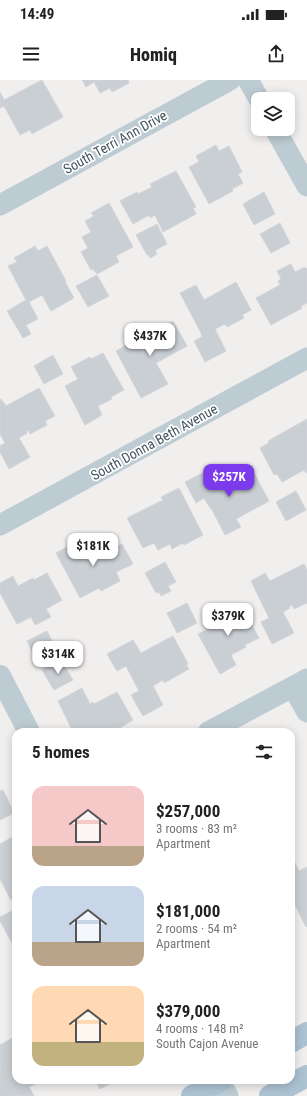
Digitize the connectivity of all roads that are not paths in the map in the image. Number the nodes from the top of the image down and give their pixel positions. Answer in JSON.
{"nodes":[{"id":1,"x":230,"y":80,"type":"edge"},
{"id":2,"x":248,"y":80,"type":"edge"},
{"id":3,"x":254,"y":92,"type":"edge"},
{"id":4,"x":279,"y":136,"type":"edge"},
{"id":5,"x":307,"y":186,"type":"edge"},
{"id":6,"x":0,"y":205,"type":"edge"},
{"id":7,"x":307,"y":358,"type":"edge"},
{"id":8,"x":0,"y":525,"type":"edge"},
{"id":9,"x":0,"y":676,"type":"edge"},
{"id":10,"x":300,"y":683,"type":"edge"},
{"id":11,"x":307,"y":712,"type":"edge"},
{"id":12,"x":27,"y":728,"type":"edge"},
{"id":13,"x":216,"y":728,"type":"edge"},
{"id":14,"x":307,"y":1033,"type":"edge"},
{"id":15,"x":295,"y":1040,"type":"edge"},
{"id":16,"x":307,"y":1076,"type":"edge"},
{"id":17,"x":295,"y":1082,"type":"edge"},
{"id":18,"x":222,"y":1084,"type":"edge"},
{"id":19,"x":292,"y":1084,"type":"edge"},
{"id":20,"x":192,"y":1096,"type":"edge"},
{"id":21,"x":270,"y":1096,"type":"edge"}],
"edges":[{"from":1,"to":6,"type":"street","name":"South Terri Ann Drive"},
{"from":2,"to":3,"type":"street"},
{"from":4,"to":5,"type":"street"},
{"from":7,"to":8,"type":"street","name":"South Donna Beth Avenue"},
{"from":9,"to":12,"type":"street"},
{"from":10,"to":11,"type":"street"},
{"from":10,"to":13,"type":"street"},
{"from":14,"to":15,"type":"main road"},
{"from":16,"to":17,"type":"main road"},
{"from":18,"to":20,"type":"main road"},
{"from":19,"to":21,"type":"main road"}]}
